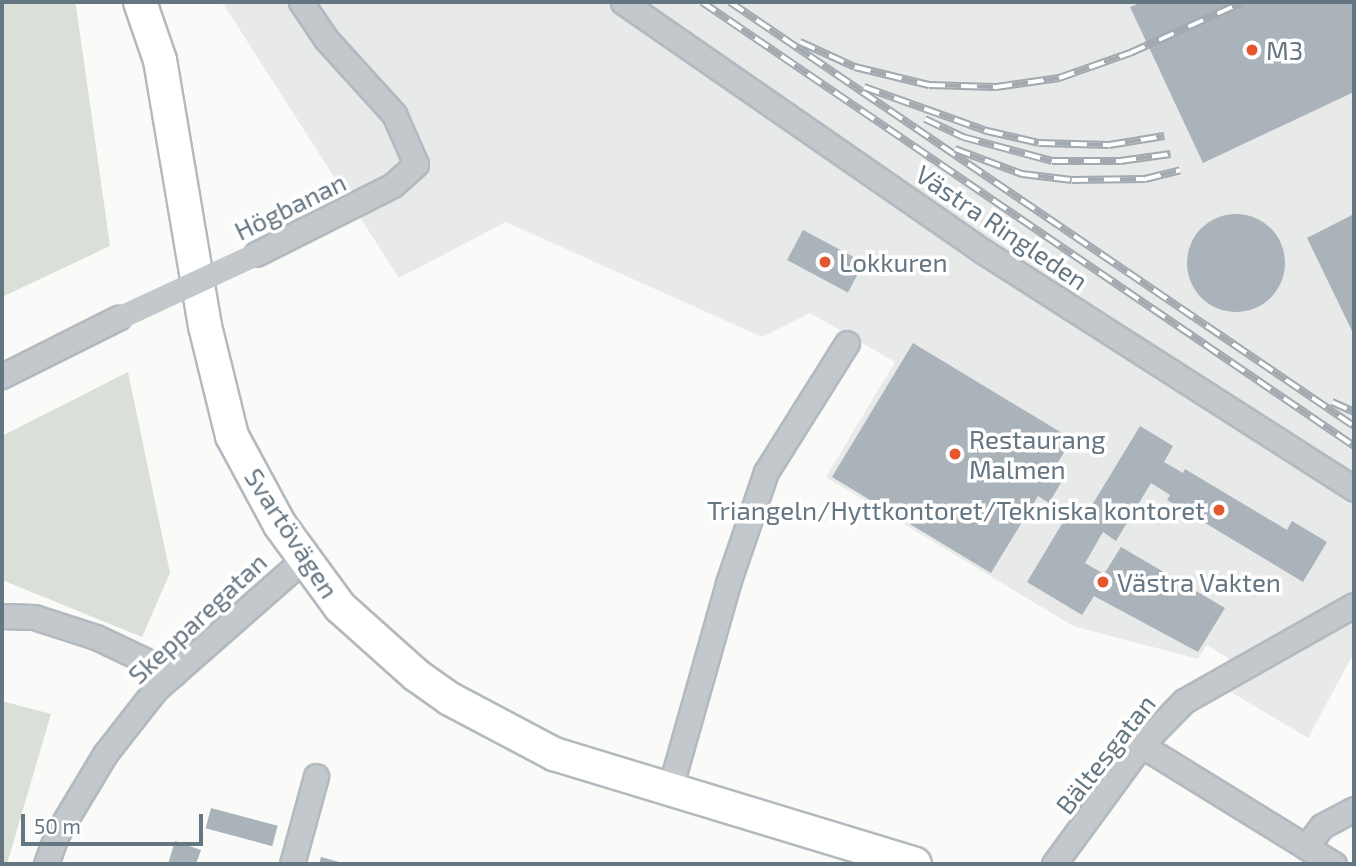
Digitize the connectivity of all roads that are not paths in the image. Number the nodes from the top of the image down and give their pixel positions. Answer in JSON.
{"nodes":[{"id":1,"x":140,"y":2,"type":"edge"},
{"id":2,"x":301,"y":2,"type":"edge"},
{"id":3,"x":623,"y":2,"type":"edge"},
{"id":4,"x":847,"y":343,"type":"dead end"},
{"id":5,"x":2,"y":376,"type":"edge"},
{"id":6,"x":1354,"y":489,"type":"edge"},
{"id":7,"x":304,"y":559,"type":"junction"},
{"id":8,"x":1354,"y":605,"type":"edge"},
{"id":9,"x":2,"y":616,"type":"edge"},
{"id":10,"x":174,"y":674,"type":"junction"},
{"id":11,"x":1141,"y":745,"type":"junction"},
{"id":12,"x":316,"y":776,"type":"dead end"},
{"id":13,"x":669,"y":792,"type":"junction"},
{"id":14,"x":1354,"y":809,"type":"edge"},
{"id":15,"x":1306,"y":847,"type":"junction"},
{"id":16,"x":46,"y":864,"type":"edge"},
{"id":17,"x":292,"y":864,"type":"edge"},
{"id":18,"x":915,"y":864,"type":"edge"},
{"id":19,"x":1054,"y":864,"type":"edge"},
{"id":20,"x":1334,"y":864,"type":"edge"}],
"edges":[{"from":1,"to":7,"type":"main road","name":"Svartövägen"},
{"from":2,"to":5,"type":"street","name":"Högbanan","bridge":true},
{"from":3,"to":6,"type":"street","name":"Västra Ringleden"},
{"from":4,"to":13,"type":"street"},
{"from":7,"to":10,"type":"street","name":"Skepparegatan"},
{"from":7,"to":13,"type":"main road","name":"Svartövägen"},
{"from":8,"to":11,"type":"street","name":"Bältesgatan"},
{"from":9,"to":10,"type":"street"},
{"from":10,"to":16,"type":"street","name":"Skepparegatan"},
{"from":11,"to":15,"type":"street"},
{"from":11,"to":19,"type":"street","name":"Bältesgatan"},
{"from":12,"to":17,"type":"street"},
{"from":13,"to":18,"type":"main road","name":"Svartövägen"},
{"from":14,"to":15,"type":"street"},
{"from":15,"to":20,"type":"street"}]}
